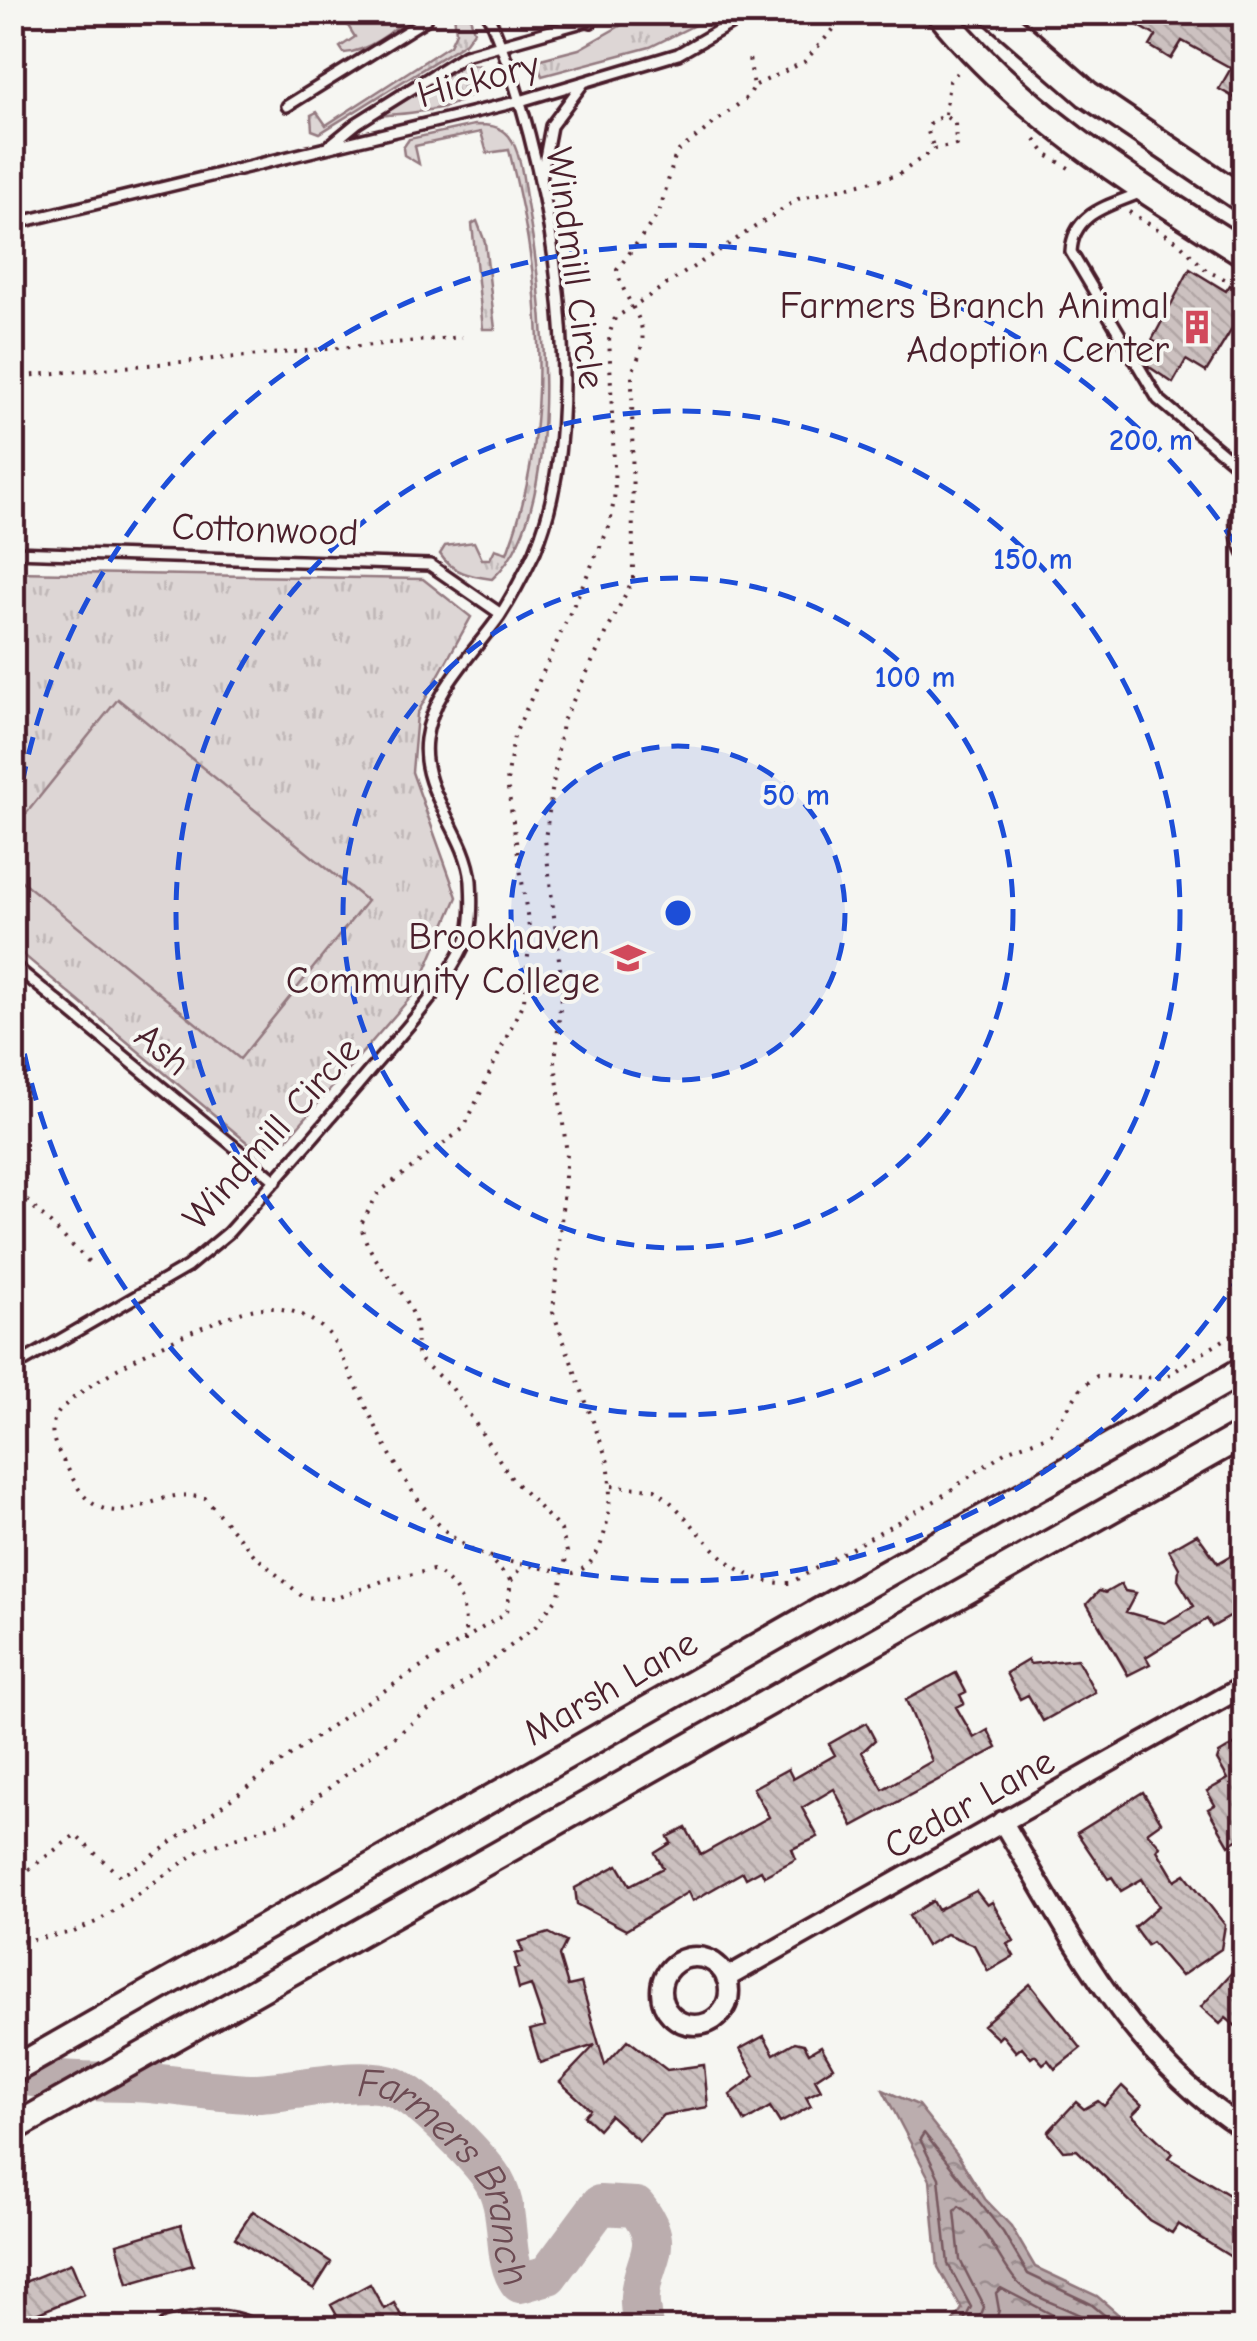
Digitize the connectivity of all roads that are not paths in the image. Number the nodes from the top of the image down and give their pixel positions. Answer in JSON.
{"nodes":[{"id":1,"x":422,"y":12,"type":"edge"},
{"id":2,"x":486,"y":12,"type":"edge"},
{"id":3,"x":570,"y":12,"type":"edge"},
{"id":4,"x":618,"y":12,"type":"edge"},
{"id":5,"x":751,"y":12,"type":"edge"},
{"id":6,"x":939,"y":12,"type":"edge"},
{"id":7,"x":993,"y":12,"type":"edge"},
{"id":8,"x":591,"y":22,"type":"junction"},
{"id":9,"x":502,"y":47,"type":"junction"},
{"id":10,"x":584,"y":82,"type":"junction"},
{"id":11,"x":520,"y":101,"type":"junction"},
{"id":12,"x":287,"y":106,"type":"dead end"},
{"id":13,"x":326,"y":148,"type":"junction"},
{"id":14,"x":539,"y":186,"type":"junction"},
{"id":15,"x":1146,"y":191,"type":"junction"},
{"id":16,"x":1244,"y":200,"type":"edge"},
{"id":17,"x":12,"y":224,"type":"edge"},
{"id":18,"x":1244,"y":253,"type":"edge"},
{"id":19,"x":1244,"y":470,"type":"edge"},
{"id":20,"x":1244,"y":486,"type":"edge"},
{"id":21,"x":12,"y":552,"type":"edge"},
{"id":22,"x":1244,"y":554,"type":"edge"},
{"id":23,"x":501,"y":614,"type":"junction"},
{"id":24,"x":12,"y":964,"type":"edge"},
{"id":25,"x":276,"y":1181,"type":"junction"},
{"id":26,"x":12,"y":1368,"type":"edge"},
{"id":27,"x":1244,"y":1370,"type":"edge"},
{"id":28,"x":1244,"y":1434,"type":"edge"},
{"id":29,"x":1244,"y":1686,"type":"edge"},
{"id":30,"x":1002,"y":1821,"type":"junction"},
{"id":31,"x":726,"y":1978,"type":"dead end"},
{"id":32,"x":12,"y":2071,"type":"edge"},
{"id":33,"x":12,"y":2128,"type":"edge"},
{"id":34,"x":1244,"y":2128,"type":"edge"},
{"id":35,"x":168,"y":2328,"type":"edge"},
{"id":36,"x":249,"y":2328,"type":"edge"}],
"edges":[{"from":1,"to":12,"type":"lane"},
{"from":2,"to":9,"type":"lane","name":"Windmill Circle"},
{"from":3,"to":8,"type":"lane"},
{"from":4,"to":8,"type":"lane","name":"Hickory"},
{"from":5,"to":10,"type":"lane","name":"Hickory"},
{"from":6,"to":15,"type":"main road"},
{"from":7,"to":16,"type":"main road"},
{"from":8,"to":9,"type":"lane","name":"Hickory"},
{"from":9,"to":11,"type":"lane","name":"Windmill Circle"},
{"from":9,"to":13,"type":"lane","name":"Hickory"},
{"from":10,"to":11,"type":"lane","name":"Hickory"},
{"from":10,"to":14,"type":"lane"},
{"from":11,"to":13,"type":"lane","name":"Hickory"},
{"from":11,"to":14,"type":"lane","name":"Windmill Circle"},
{"from":13,"to":17,"type":"lane","name":"Hickory"},
{"from":14,"to":23,"type":"lane","name":"Windmill Circle"},
{"from":15,"to":18,"type":"main road"},
{"from":15,"to":19,"type":"lane"},
{"from":20,"to":22,"type":"lane"},
{"from":21,"to":23,"type":"lane","name":"Cottonwood"},
{"from":23,"to":25,"type":"lane","name":"Windmill Circle"},
{"from":24,"to":25,"type":"lane","name":"Ash"},
{"from":25,"to":26,"type":"lane","name":"Windmill Circle"},
{"from":27,"to":32,"type":"main road","name":"Marsh Lane"},
{"from":28,"to":33,"type":"main road"},
{"from":29,"to":30,"type":"street","name":"Cedar Lane"},
{"from":30,"to":31,"type":"street","name":"Cedar Lane"},
{"from":30,"to":34,"type":"street"},
{"from":35,"to":36,"type":"street"}]}
